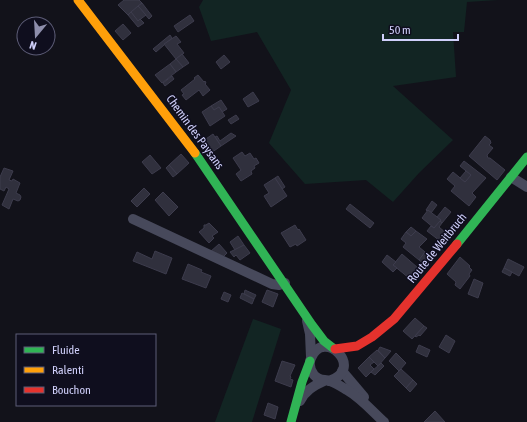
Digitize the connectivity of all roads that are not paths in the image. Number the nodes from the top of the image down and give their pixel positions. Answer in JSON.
{"nodes":[{"id":1,"x":78,"y":0,"type":"edge"},
{"id":2,"x":527,"y":157,"type":"edge"},
{"id":3,"x":511,"y":177,"type":"junction"},
{"id":4,"x":527,"y":187,"type":"edge"},
{"id":5,"x":132,"y":219,"type":"dead end"},
{"id":6,"x":285,"y":284,"type":"junction"},
{"id":7,"x":305,"y":315,"type":"junction"},
{"id":8,"x":357,"y":346,"type":"junction"},
{"id":9,"x":334,"y":349,"type":"junction"},
{"id":10,"x":311,"y":359,"type":"junction"},
{"id":11,"x":343,"y":368,"type":"junction"},
{"id":12,"x":326,"y":381,"type":"junction"},
{"id":13,"x":293,"y":418,"type":"edge"},
{"id":14,"x":386,"y":422,"type":"edge"}],
"edges":[{"from":1,"to":6,"type":"street","name":"Chemin des Paysans"},
{"from":2,"to":3,"type":"street","name":"Route de Weitbruch"},
{"from":3,"to":4,"type":"street"},
{"from":3,"to":8,"type":"street","name":"Route de Weitbruch"},
{"from":5,"to":6,"type":"street"},
{"from":6,"to":7,"type":"street","name":"Chemin des Paysans"},
{"from":7,"to":9,"type":"street","name":"Chemin des Paysans"},
{"from":7,"to":10,"type":"street","name":"Chemin des Paysans"},
{"from":8,"to":9,"type":"street","name":"Route de Weitbruch"},
{"from":8,"to":11,"type":"street","name":"Route de Weitbruch"},
{"from":9,"to":10,"type":"street","name":"Route de Weitbruch"},
{"from":9,"to":11,"type":"street"},
{"from":10,"to":12,"type":"street"},
{"from":10,"to":13,"type":"street","name":"Route de Weitbruch"},
{"from":11,"to":12,"type":"street","name":"Route de Weitbruch"},
{"from":11,"to":14,"type":"street"},
{"from":12,"to":13,"type":"street","name":"Route de Weitbruch"},
{"from":12,"to":14,"type":"street"}]}
